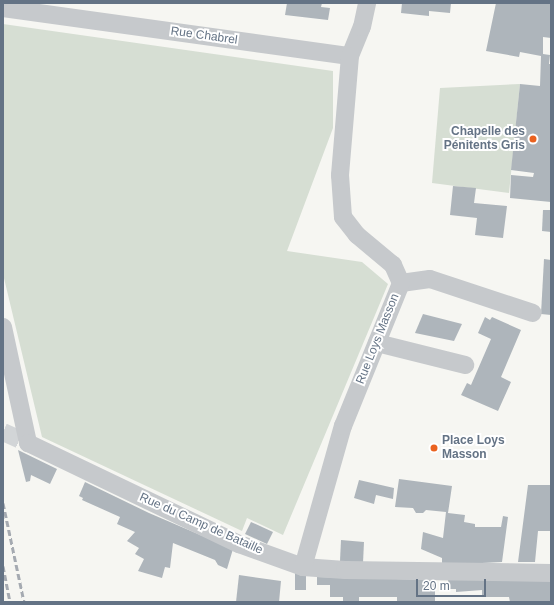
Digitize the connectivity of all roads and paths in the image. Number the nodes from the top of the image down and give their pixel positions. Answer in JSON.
{"nodes":[{"id":1,"x":367,"y":3,"type":"edge"},
{"id":2,"x":3,"y":8,"type":"edge"},
{"id":3,"x":350,"y":56,"type":"junction"},
{"id":4,"x":401,"y":283,"type":"junction"},
{"id":5,"x":533,"y":313,"type":"dead end"},
{"id":6,"x":3,"y":327,"type":"edge"},
{"id":7,"x":377,"y":343,"type":"junction"},
{"id":8,"x":465,"y":365,"type":"dead end"},
{"id":9,"x":303,"y":567,"type":"junction"},
{"id":10,"x":551,"y":573,"type":"edge"}],
"edges":[{"from":1,"to":3,"type":"street"},
{"from":2,"to":3,"type":"street","name":"Rue Chabrel"},
{"from":3,"to":4,"type":"street","name":"Rue Loys Masson"},
{"from":4,"to":5,"type":"street"},
{"from":4,"to":7,"type":"street","name":"Rue Loys Masson"},
{"from":6,"to":9,"type":"street","name":"Rue du Camp de Bataille"},
{"from":7,"to":8,"type":"street"},
{"from":7,"to":9,"type":"street","name":"Rue Loys Masson"},
{"from":9,"to":10,"type":"street","name":"Rue du Camp de Bataille"}]}
